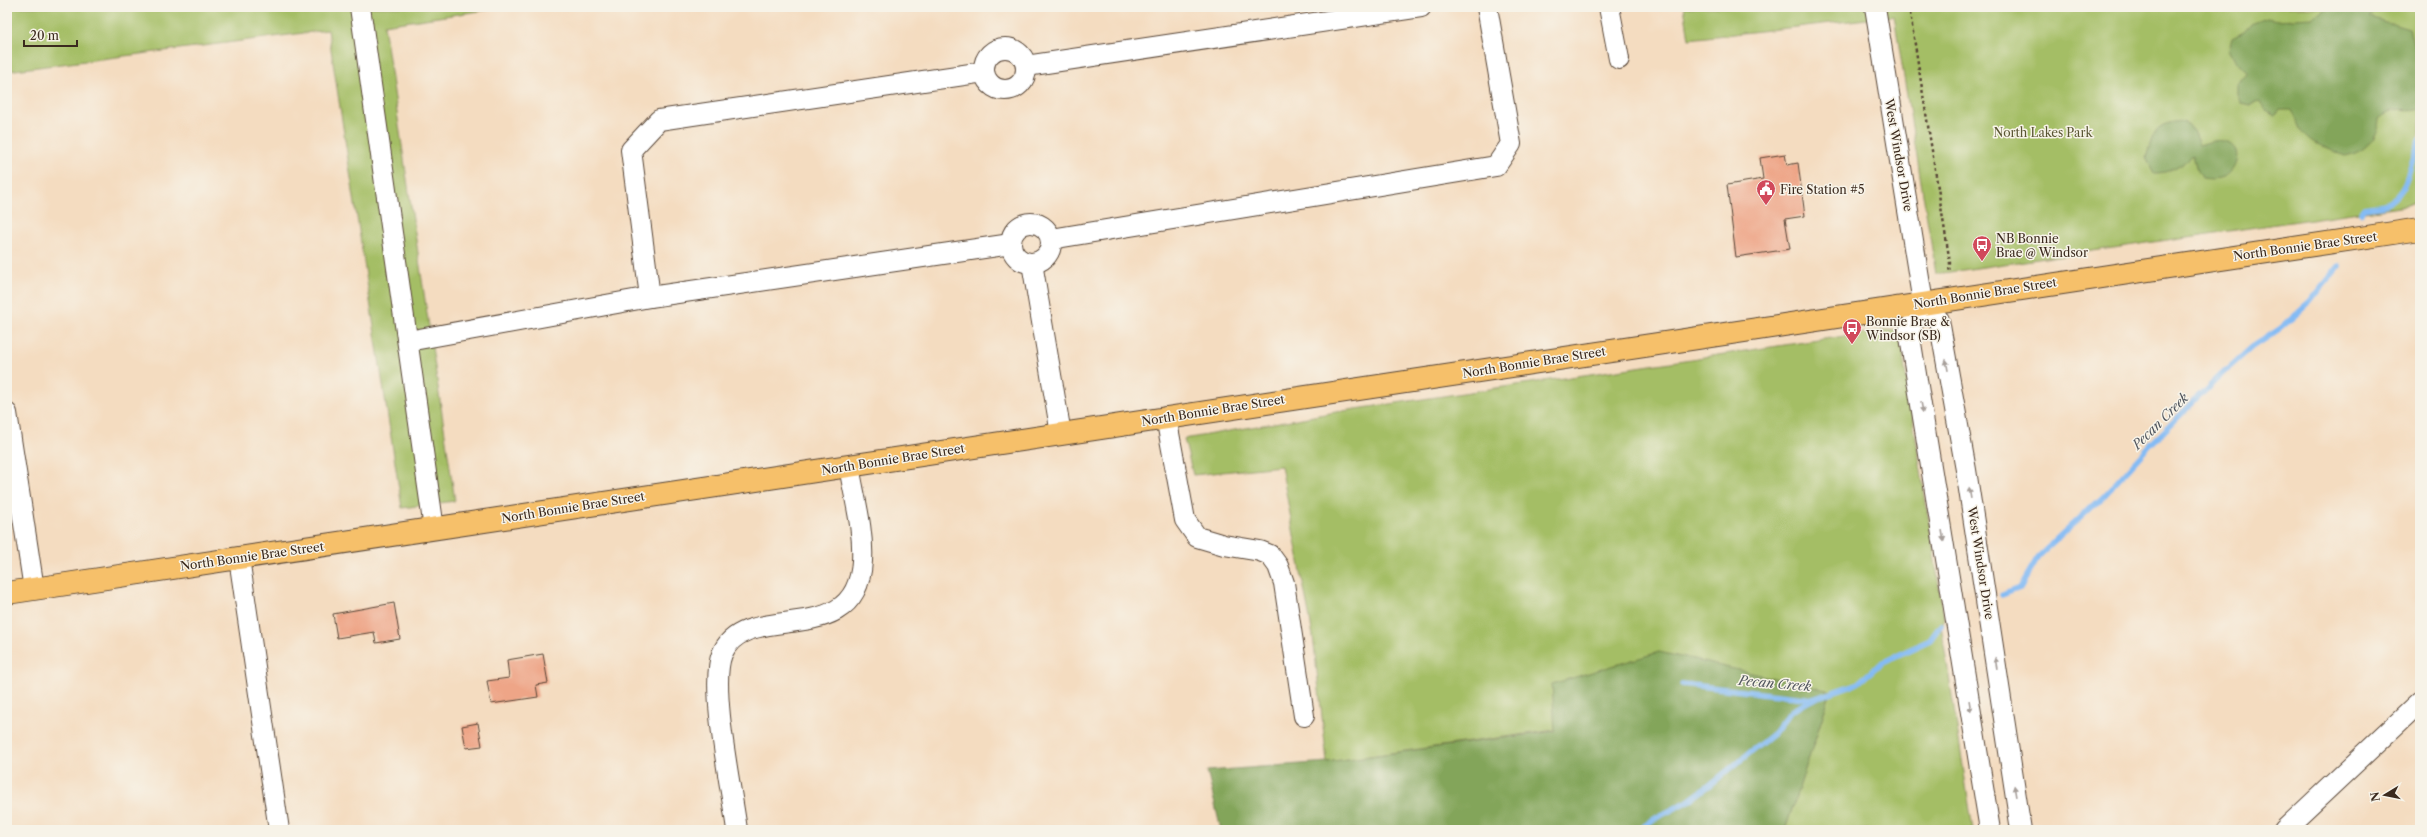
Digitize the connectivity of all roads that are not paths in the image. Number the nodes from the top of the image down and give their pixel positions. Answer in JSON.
{"nodes":[{"id":1,"x":360,"y":7,"type":"edge"},
{"id":2,"x":1421,"y":7,"type":"edge"},
{"id":3,"x":1487,"y":7,"type":"edge"},
{"id":4,"x":1609,"y":7,"type":"edge"},
{"id":5,"x":1875,"y":7,"type":"edge"},
{"id":6,"x":1618,"y":59,"type":"dead end"},
{"id":7,"x":1026,"y":66,"type":"junction"},
{"id":8,"x":984,"y":72,"type":"junction"},
{"id":9,"x":2420,"y":229,"type":"edge"},
{"id":10,"x":1051,"y":239,"type":"junction"},
{"id":11,"x":1010,"y":244,"type":"junction"},
{"id":12,"x":1032,"y":263,"type":"junction"},
{"id":13,"x":650,"y":297,"type":"junction"},
{"id":14,"x":1923,"y":303,"type":"junction"},
{"id":15,"x":408,"y":341,"type":"junction"},
{"id":16,"x":7,"y":412,"type":"edge"},
{"id":17,"x":1166,"y":418,"type":"junction"},
{"id":18,"x":1061,"y":434,"type":"junction"},
{"id":19,"x":849,"y":466,"type":"junction"},
{"id":20,"x":434,"y":529,"type":"junction"},
{"id":21,"x":239,"y":558,"type":"junction"},
{"id":22,"x":34,"y":589,"type":"junction"},
{"id":23,"x":7,"y":593,"type":"edge"},
{"id":24,"x":2420,"y":702,"type":"edge"},
{"id":25,"x":1304,"y":716,"type":"dead end"},
{"id":26,"x":279,"y":830,"type":"edge"},
{"id":27,"x":737,"y":830,"type":"edge"},
{"id":28,"x":1990,"y":830,"type":"edge"},
{"id":29,"x":2021,"y":830,"type":"edge"},
{"id":30,"x":2284,"y":830,"type":"edge"}],
"edges":[{"from":1,"to":15,"type":"street"},
{"from":2,"to":7,"type":"street"},
{"from":3,"to":10,"type":"street"},
{"from":4,"to":6,"type":"street"},
{"from":5,"to":14,"type":"street","name":"West Windsor Drive"},
{"from":7,"to":8,"type":"street"},
{"from":7,"to":8,"type":"street"},
{"from":8,"to":13,"type":"street"},
{"from":9,"to":14,"type":"main road","name":"North Bonnie Brae Street"},
{"from":10,"to":11,"type":"street"},
{"from":10,"to":12,"type":"street"},
{"from":11,"to":12,"type":"street"},
{"from":11,"to":13,"type":"street"},
{"from":12,"to":18,"type":"street"},
{"from":13,"to":15,"type":"street"},
{"from":14,"to":17,"type":"main road","name":"North Bonnie Brae Street"},
{"from":14,"to":28,"type":"street","one_way":true},
{"from":29,"to":14,"type":"street","name":"West Windsor Drive","one_way":true},
{"from":15,"to":20,"type":"street"},
{"from":16,"to":22,"type":"street"},
{"from":17,"to":18,"type":"main road","name":"North Bonnie Brae Street"},
{"from":17,"to":25,"type":"street"},
{"from":18,"to":19,"type":"main road","name":"North Bonnie Brae Street"},
{"from":19,"to":20,"type":"main road","name":"North Bonnie Brae Street"},
{"from":19,"to":27,"type":"street"},
{"from":20,"to":21,"type":"main road","name":"North Bonnie Brae Street"},
{"from":21,"to":22,"type":"main road","name":"North Bonnie Brae Street"},
{"from":21,"to":26,"type":"street"},
{"from":22,"to":23,"type":"main road","name":"North Bonnie Brae Street"},
{"from":24,"to":30,"type":"street"}]}
